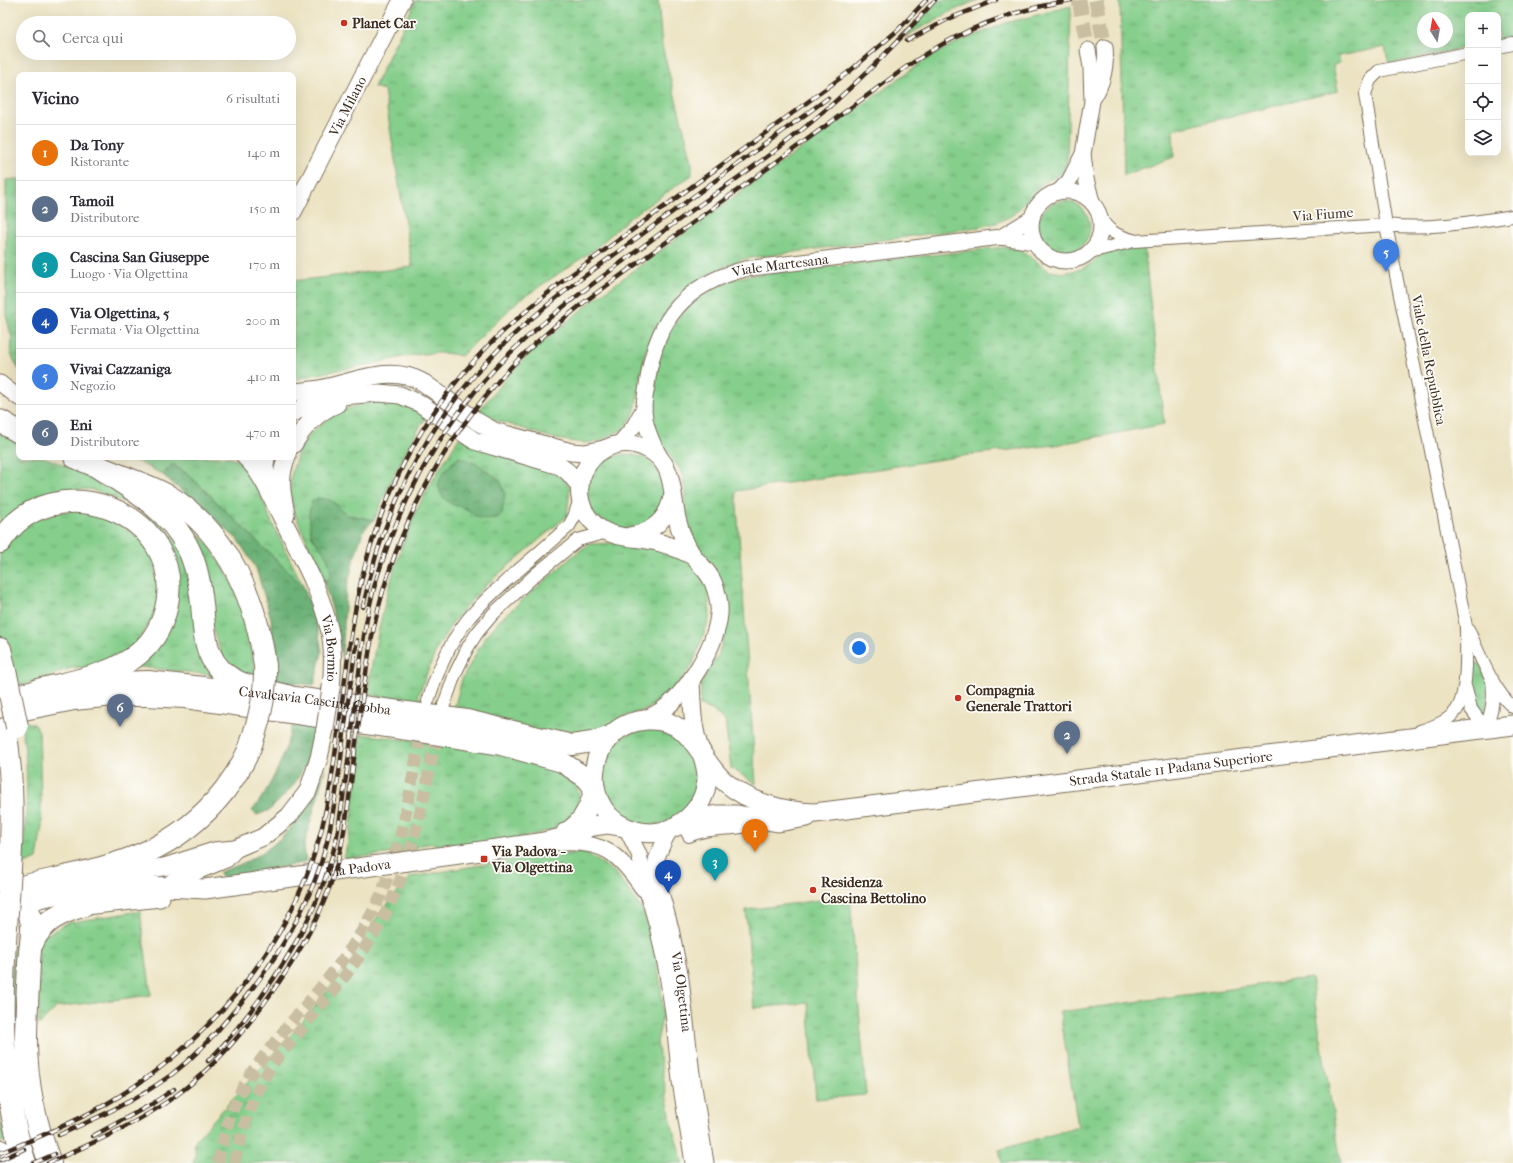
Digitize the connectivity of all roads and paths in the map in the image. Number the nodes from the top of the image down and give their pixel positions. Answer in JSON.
{"nodes":[{"id":1,"x":402,"y":0,"type":"edge"},
{"id":2,"x":1513,"y":44,"type":"edge"},
{"id":3,"x":1501,"y":46,"type":"edge"},
{"id":4,"x":1105,"y":47,"type":"tunnel mouth"},
{"id":5,"x":1088,"y":50,"type":"tunnel mouth"},
{"id":6,"x":1465,"y":54,"type":"edge"},
{"id":7,"x":1092,"y":101,"type":"junction"},
{"id":8,"x":1083,"y":154,"type":"junction"},
{"id":9,"x":1058,"y":192,"type":"junction"},
{"id":10,"x":1092,"y":202,"type":"junction"},
{"id":11,"x":296,"y":206,"type":"edge"},
{"id":12,"x":1513,"y":216,"type":"edge"},
{"id":13,"x":1032,"y":218,"type":"junction"},
{"id":14,"x":1100,"y":218,"type":"junction"},
{"id":15,"x":1386,"y":225,"type":"junction"},
{"id":16,"x":1001,"y":236,"type":"junction"},
{"id":17,"x":1134,"y":241,"type":"junction"},
{"id":18,"x":1034,"y":242,"type":"junction"},
{"id":19,"x":1090,"y":252,"type":"junction"},
{"id":20,"x":0,"y":383,"type":"edge"},
{"id":21,"x":296,"y":392,"type":"edge"},
{"id":22,"x":370,"y":394,"type":"junction"},
{"id":23,"x":16,"y":396,"type":"edge"},
{"id":24,"x":644,"y":408,"type":"junction"},
{"id":25,"x":296,"y":411,"type":"edge"},
{"id":26,"x":0,"y":421,"type":"edge"},
{"id":27,"x":16,"y":430,"type":"edge"},
{"id":28,"x":296,"y":440,"type":"edge"},
{"id":29,"x":612,"y":446,"type":"junction"},
{"id":30,"x":82,"y":460,"type":"edge"},
{"id":31,"x":247,"y":460,"type":"edge"},
{"id":32,"x":266,"y":460,"type":"edge"},
{"id":33,"x":286,"y":460,"type":"edge"},
{"id":34,"x":662,"y":460,"type":"junction"},
{"id":35,"x":96,"y":466,"type":"junction"},
{"id":36,"x":269,"y":492,"type":"junction"},
{"id":37,"x":580,"y":492,"type":"junction"},
{"id":38,"x":673,"y":493,"type":"junction"},
{"id":39,"x":607,"y":532,"type":"junction"},
{"id":40,"x":290,"y":534,"type":"junction"},
{"id":41,"x":626,"y":536,"type":"junction"},
{"id":42,"x":0,"y":542,"type":"edge"},
{"id":43,"x":694,"y":556,"type":"junction"},
{"id":44,"x":1466,"y":626,"type":"junction"},
{"id":45,"x":0,"y":649,"type":"edge"},
{"id":46,"x":1485,"y":664,"type":"junction"},
{"id":47,"x":1466,"y":666,"type":"junction"},
{"id":48,"x":1492,"y":679,"type":"junction"},
{"id":49,"x":691,"y":680,"type":"junction"},
{"id":50,"x":1465,"y":683,"type":"junction"},
{"id":51,"x":38,"y":690,"type":"junction"},
{"id":52,"x":287,"y":696,"type":"junction"},
{"id":53,"x":428,"y":701,"type":"dead end"},
{"id":54,"x":444,"y":705,"type":"dead end"},
{"id":55,"x":1513,"y":707,"type":"edge"},
{"id":56,"x":11,"y":708,"type":"edge"},
{"id":57,"x":639,"y":721,"type":"junction"},
{"id":58,"x":1513,"y":725,"type":"edge"},
{"id":59,"x":1485,"y":728,"type":"junction"},
{"id":60,"x":611,"y":736,"type":"junction"},
{"id":61,"x":1392,"y":740,"type":"junction"},
{"id":62,"x":701,"y":751,"type":"junction"},
{"id":63,"x":594,"y":786,"type":"junction"},
{"id":64,"x":831,"y":812,"type":"junction"},
{"id":65,"x":626,"y":828,"type":"junction"},
{"id":66,"x":682,"y":829,"type":"junction"},
{"id":67,"x":545,"y":842,"type":"junction"},
{"id":68,"x":235,"y":849,"type":"junction"},
{"id":69,"x":164,"y":867,"type":"junction"},
{"id":70,"x":19,"y":891,"type":"junction"},
{"id":71,"x":155,"y":891,"type":"junction"},
{"id":72,"x":647,"y":894,"type":"junction"},
{"id":73,"x":90,"y":896,"type":"junction"},
{"id":74,"x":32,"y":944,"type":"junction"},
{"id":75,"x":0,"y":1151,"type":"edge"},
{"id":76,"x":5,"y":1163,"type":"edge"},
{"id":77,"x":25,"y":1163,"type":"edge"},
{"id":78,"x":50,"y":1163,"type":"edge"},
{"id":79,"x":693,"y":1163,"type":"edge"},
{"id":80,"x":706,"y":1163,"type":"edge"}],
"edges":[{"from":1,"to":11,"type":"main road","name":"Via Milano"},
{"from":2,"to":3,"type":"street"},
{"from":4,"to":7,"type":"street"},
{"from":5,"to":7,"type":"street"},
{"from":6,"to":15,"type":"street","name":"Viale della Repubblica"},
{"from":7,"to":8,"type":"street"},
{"from":8,"to":9,"type":"street"},
{"from":8,"to":10,"type":"street"},
{"from":9,"to":10,"type":"street"},
{"from":9,"to":13,"type":"street"},
{"from":10,"to":14,"type":"street"},
{"from":12,"to":15,"type":"street","name":"Via Fiume"},
{"from":13,"to":16,"type":"street","name":"Viale Martesana"},
{"from":13,"to":18,"type":"street"},
{"from":14,"to":17,"type":"street","name":"Via Fiume"},
{"from":14,"to":19,"type":"street"},
{"from":15,"to":17,"type":"street","name":"Via Fiume"},
{"from":15,"to":44,"type":"street","name":"Viale della Repubblica"},
{"from":16,"to":18,"type":"street","name":"Viale Martesana"},
{"from":16,"to":24,"type":"street","name":"Viale Martesana"},
{"from":17,"to":19,"type":"street","name":"Via Fiume"},
{"from":18,"to":19,"type":"street"},
{"from":20,"to":23,"type":"street"},
{"from":21,"to":29,"type":"main road"},
{"from":22,"to":25,"type":"main road"},
{"from":22,"to":28,"type":"main road"},
{"from":22,"to":37,"type":"main road"},
{"from":24,"to":29,"type":"street","name":"Viale Martesana"},
{"from":24,"to":34,"type":"street","name":"Viale Martesana"},
{"from":26,"to":27,"type":"highway"},
{"from":29,"to":34,"type":"main road"},
{"from":29,"to":37,"type":"main road"},
{"from":30,"to":35,"type":"highway"},
{"from":31,"to":36,"type":"main road","name":"Via Bormio"},
{"from":32,"to":36,"type":"main road","name":"Via Bormio"},
{"from":33,"to":40,"type":"main road"},
{"from":34,"to":38,"type":"main road"},
{"from":35,"to":52,"type":"highway"},
{"from":35,"to":70,"type":"highway","bridge":true},
{"from":36,"to":40,"type":"main road","name":"Via Bormio"},
{"from":37,"to":39,"type":"main road"},
{"from":37,"to":53,"type":"street"},
{"from":38,"to":41,"type":"main road"},
{"from":38,"to":43,"type":"main road"},
{"from":39,"to":41,"type":"main road"},
{"from":39,"to":54,"type":"street"},
{"from":40,"to":68,"type":"main road","name":"Via Bormio","bridge":true},
{"from":41,"to":43,"type":"main road"},
{"from":42,"to":51,"type":"highway"},
{"from":43,"to":49,"type":"main road"},
{"from":44,"to":46,"type":"street","name":"Viale della Repubblica"},
{"from":44,"to":47,"type":"street","name":"Viale della Repubblica"},
{"from":45,"to":56,"type":"highway"},
{"from":46,"to":47,"type":"street"},
{"from":46,"to":48,"type":"street","name":"Viale della Repubblica"},
{"from":47,"to":50,"type":"street","name":"Viale della Repubblica"},
{"from":48,"to":55,"type":"street","name":"Viale della Repubblica"},
{"from":48,"to":59,"type":"street","name":"Viale della Repubblica"},
{"from":49,"to":57,"type":"main road"},
{"from":49,"to":62,"type":"main road"},
{"from":50,"to":59,"type":"street","name":"Viale della Repubblica"},
{"from":50,"to":61,"type":"street","name":"Viale della Repubblica"},
{"from":51,"to":52,"type":"highway","name":"Cavalcavia Cascina Gobba"},
{"from":51,"to":56,"type":"highway","name":"Cavalcavia Cascina Gobba"},
{"from":52,"to":60,"type":"highway","name":"Cavalcavia Cascina Gobba"},
{"from":56,"to":63,"type":"highway","name":"Cavalcavia Cascina Gobba"},
{"from":56,"to":70,"type":"highway"},
{"from":57,"to":60,"type":"main road","name":"Strada Statale 11 Padana Superiore"},
{"from":57,"to":62,"type":"main road","name":"Strada Statale 11 Padana Superiore"},
{"from":58,"to":59,"type":"main road","name":"Strada Statale 11 Padana Superiore"},
{"from":59,"to":61,"type":"main road","name":"Strada Statale 11 Padana Superiore"},
{"from":60,"to":63,"type":"main road","name":"Strada Statale 11 Padana Superiore"},
{"from":61,"to":64,"type":"main road","name":"Strada Statale 11 Padana Superiore"},
{"from":62,"to":64,"type":"main road","name":"Strada Statale 11 Padana Superiore"},
{"from":62,"to":66,"type":"main road","name":"Strada Statale 11 Padana Superiore"},
{"from":63,"to":65,"type":"main road","name":"Strada Statale 11 Padana Superiore"},
{"from":63,"to":67,"type":"main road","name":"Via Padova"},
{"from":64,"to":66,"type":"main road","name":"Strada Statale 11 Padana Superiore"},
{"from":65,"to":66,"type":"main road","name":"Strada Statale 11 Padana Superiore"},
{"from":65,"to":67,"type":"main road","name":"Via Padova"},
{"from":65,"to":72,"type":"street","name":"Via Olgettina"},
{"from":66,"to":80,"type":"street","name":"Via Olgettina"},
{"from":67,"to":71,"type":"main road","name":"Via Padova"},
{"from":67,"to":72,"type":"street"},
{"from":68,"to":69,"type":"main road","name":"Via Bormio"},
{"from":68,"to":71,"type":"main road","name":"Via Bormio"},
{"from":69,"to":71,"type":"main road"},
{"from":69,"to":73,"type":"main road","name":"Via Bormio"},
{"from":70,"to":73,"type":"main road","name":"Via Padova"},
{"from":70,"to":74,"type":"highway"},
{"from":70,"to":77,"type":"highway","bridge":true},
{"from":71,"to":73,"type":"main road","name":"Via Padova"},
{"from":72,"to":79,"type":"street","name":"Via Olgettina"},
{"from":73,"to":74,"type":"highway"},
{"from":74,"to":78,"type":"highway"},
{"from":75,"to":76,"type":"highway"}]}
